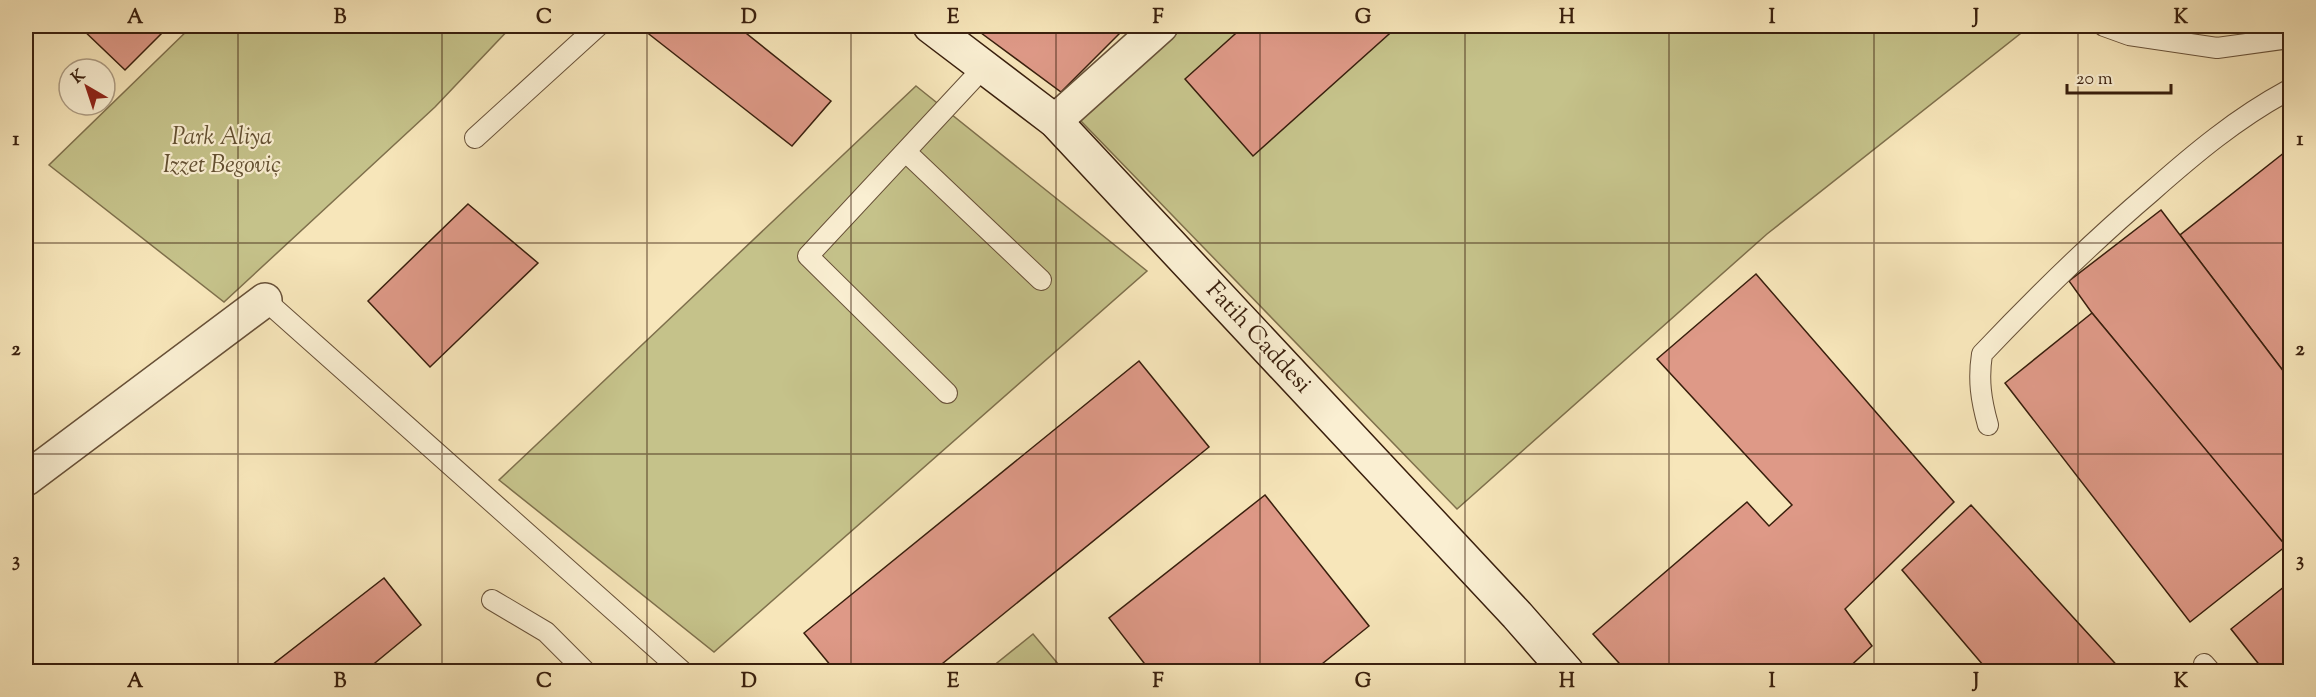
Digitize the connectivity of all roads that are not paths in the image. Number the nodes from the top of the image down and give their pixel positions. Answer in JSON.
{"nodes":[{"id":1,"x":598,"y":26,"type":"edge"},
{"id":2,"x":1161,"y":26,"type":"edge"},
{"id":3,"x":2104,"y":26,"type":"edge"},
{"id":4,"x":940,"y":28,"type":"edge"},
{"id":5,"x":2263,"y":32,"type":"edge"},
{"id":6,"x":2290,"y":38,"type":"edge"},
{"id":7,"x":984,"y":67,"type":"junction"},
{"id":8,"x":2290,"y":92,"type":"edge"},
{"id":9,"x":1055,"y":122,"type":"junction"},
{"id":10,"x":475,"y":138,"type":"dead end"},
{"id":11,"x":906,"y":152,"type":"junction"},
{"id":12,"x":1041,"y":280,"type":"dead end"},
{"id":13,"x":265,"y":300,"type":"joint"},
{"id":14,"x":947,"y":393,"type":"dead end"},
{"id":15,"x":1988,"y":425,"type":"dead end"},
{"id":16,"x":26,"y":479,"type":"edge"},
{"id":17,"x":492,"y":600,"type":"dead end"},
{"id":18,"x":585,"y":672,"type":"edge"},
{"id":19,"x":682,"y":672,"type":"edge"},
{"id":20,"x":1567,"y":672,"type":"edge"}],
"edges":[{"from":1,"to":10,"type":"lane"},
{"from":2,"to":9,"type":"main road"},
{"from":3,"to":5,"type":"lane"},
{"from":4,"to":7,"type":"main road","name":"Fatih Caddesi"},
{"from":5,"to":6,"type":"lane"},
{"from":7,"to":9,"type":"main road","name":"Fatih Caddesi"},
{"from":7,"to":11,"type":"lane"},
{"from":8,"to":15,"type":"lane"},
{"from":9,"to":20,"type":"main road","name":"Fatih Caddesi"},
{"from":11,"to":12,"type":"lane"},
{"from":11,"to":14,"type":"lane"},
{"from":13,"to":16,"type":"main road"},
{"from":13,"to":19,"type":"lane"},
{"from":17,"to":18,"type":"lane"}]}
